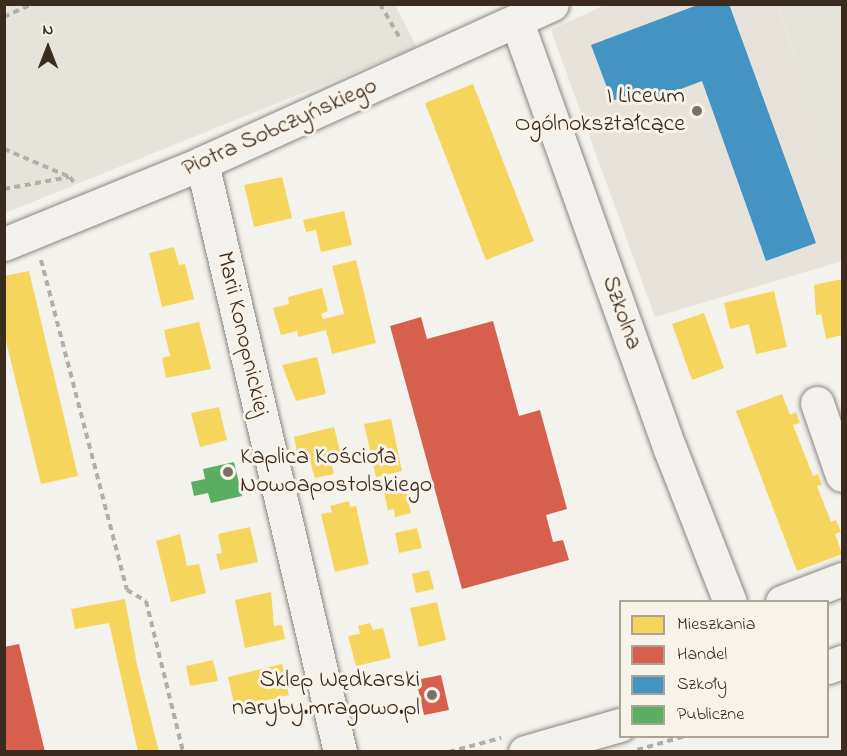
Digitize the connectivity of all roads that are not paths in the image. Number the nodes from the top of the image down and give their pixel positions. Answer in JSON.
{"nodes":[{"id":1,"x":552,"y":4,"type":"edge"},
{"id":2,"x":517,"y":22,"type":"junction"},
{"id":3,"x":202,"y":163,"type":"junction"},
{"id":4,"x":4,"y":244,"type":"edge"},
{"id":5,"x":817,"y":403,"type":"dead end"},
{"id":6,"x":843,"y":475,"type":"edge"},
{"id":7,"x":843,"y":579,"type":"edge"},
{"id":8,"x":729,"y":600,"type":"edge"},
{"id":9,"x":787,"y":600,"type":"edge"},
{"id":10,"x":619,"y":726,"type":"edge"},
{"id":11,"x":340,"y":752,"type":"edge"},
{"id":12,"x":525,"y":752,"type":"edge"}],
"edges":[{"from":1,"to":2,"type":"street","name":"Piotra Sobczyńskiego"},
{"from":2,"to":3,"type":"street","name":"Piotra Sobczyńskiego"},
{"from":2,"to":8,"type":"street","name":"Szkolna"},
{"from":3,"to":4,"type":"street","name":"Piotra Sobczyńskiego"},
{"from":3,"to":11,"type":"street","name":"Marii Konopnickiej"},
{"from":5,"to":6,"type":"street"},
{"from":7,"to":9,"type":"street"},
{"from":10,"to":12,"type":"street"}]}
